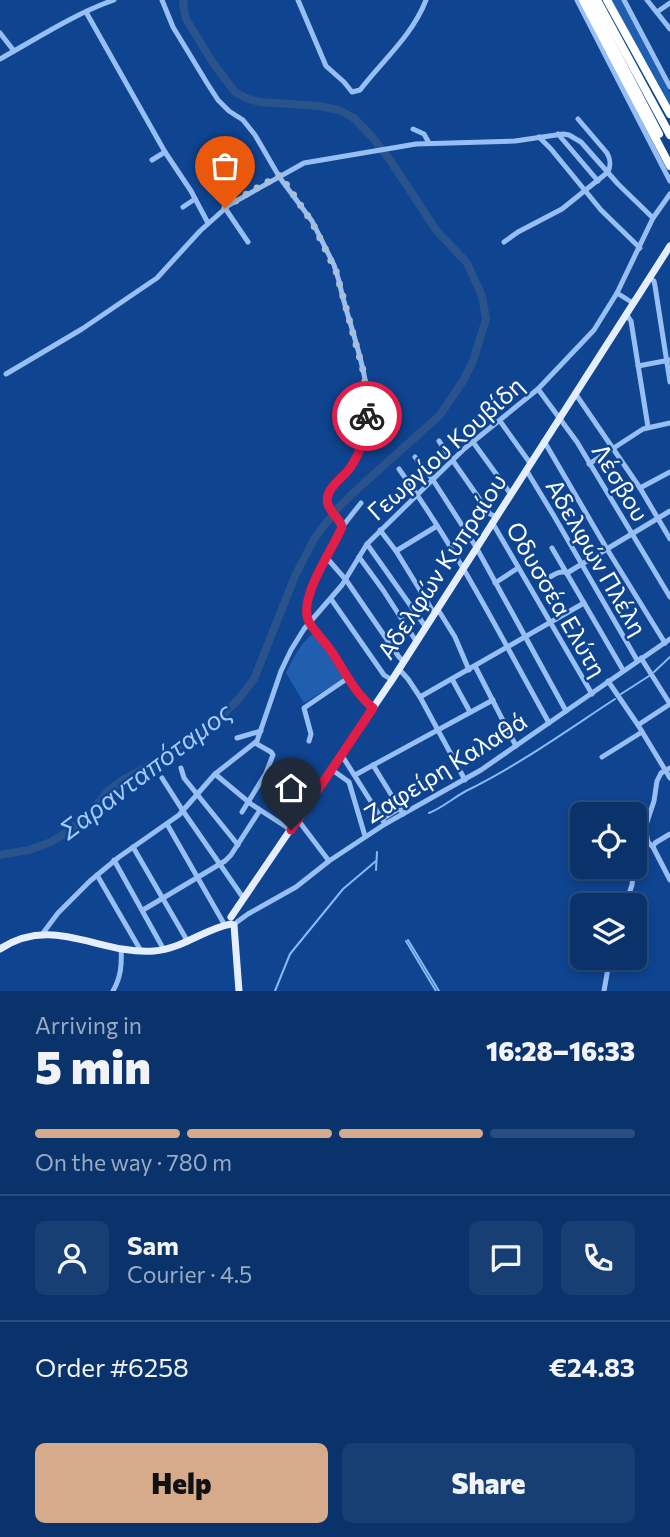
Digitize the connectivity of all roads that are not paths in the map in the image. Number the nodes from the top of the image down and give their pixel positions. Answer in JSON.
{"nodes":[{"id":1,"x":114,"y":0,"type":"edge"},
{"id":2,"x":162,"y":0,"type":"edge"},
{"id":3,"x":298,"y":0,"type":"edge"},
{"id":4,"x":426,"y":0,"type":"edge"},
{"id":5,"x":577,"y":0,"type":"edge"},
{"id":6,"x":583,"y":0,"type":"edge"},
{"id":7,"x":589,"y":0,"type":"edge"},
{"id":8,"x":597,"y":0,"type":"edge"},
{"id":9,"x":607,"y":0,"type":"edge"},
{"id":10,"x":624,"y":0,"type":"edge"},
{"id":11,"x":647,"y":0,"type":"edge"},
{"id":12,"x":670,"y":3,"type":"edge"},
{"id":13,"x":86,"y":12,"type":"junction"},
{"id":14,"x":657,"y":12,"type":"junction"},
{"id":15,"x":670,"y":29,"type":"edge"},
{"id":16,"x":0,"y":33,"type":"edge"},
{"id":17,"x":14,"y":51,"type":"junction"},
{"id":18,"x":0,"y":58,"type":"edge"},
{"id":19,"x":670,"y":64,"type":"edge"},
{"id":20,"x":662,"y":71,"type":"junction"},
{"id":21,"x":670,"y":87,"type":"edge"},
{"id":22,"x":670,"y":114,"type":"edge"},
{"id":23,"x":578,"y":119,"type":"dead end"},
{"id":24,"x":413,"y":129,"type":"dead end"},
{"id":25,"x":558,"y":134,"type":"junction"},
{"id":26,"x":670,"y":135,"type":"edge"},
{"id":27,"x":539,"y":137,"type":"junction"},
{"id":28,"x":581,"y":142,"type":"junction"},
{"id":29,"x":429,"y":143,"type":"junction"},
{"id":30,"x":571,"y":151,"type":"junction"},
{"id":31,"x":165,"y":152,"type":"junction"},
{"id":32,"x":670,"y":154,"type":"edge"},
{"id":33,"x":152,"y":160,"type":"dead end"},
{"id":34,"x":670,"y":166,"type":"edge"},
{"id":35,"x":608,"y":172,"type":"junction"},
{"id":36,"x":280,"y":175,"type":"junction"},
{"id":37,"x":598,"y":181,"type":"junction"},
{"id":38,"x":670,"y":181,"type":"edge"},
{"id":39,"x":585,"y":191,"type":"junction"},
{"id":40,"x":670,"y":194,"type":"edge"},
{"id":41,"x":195,"y":200,"type":"junction"},
{"id":42,"x":183,"y":207,"type":"dead end"},
{"id":43,"x":225,"y":208,"type":"junction"},
{"id":44,"x":653,"y":218,"type":"junction"},
{"id":45,"x":208,"y":223,"type":"junction"},
{"id":46,"x":248,"y":242,"type":"dead end"},
{"id":47,"x":504,"y":242,"type":"dead end"},
{"id":48,"x":670,"y":246,"type":"edge"},
{"id":49,"x":639,"y":248,"type":"junction"},
{"id":50,"x":650,"y":278,"type":"junction"},
{"id":51,"x":617,"y":293,"type":"junction"},
{"id":52,"x":633,"y":303,"type":"junction"},
{"id":53,"x":626,"y":314,"type":"junction"},
{"id":54,"x":668,"y":360,"type":"edge"},
{"id":55,"x":638,"y":366,"type":"junction"},
{"id":56,"x":6,"y":374,"type":"dead end"},
{"id":57,"x":670,"y":382,"type":"edge"},
{"id":58,"x":538,"y":389,"type":"junction"},
{"id":59,"x":575,"y":393,"type":"junction"},
{"id":60,"x":560,"y":417,"type":"junction"},
{"id":61,"x":500,"y":421,"type":"junction"},
{"id":62,"x":670,"y":423,"type":"edge"},
{"id":63,"x":366,"y":426,"type":"junction"},
{"id":64,"x":648,"y":427,"type":"junction"},
{"id":65,"x":380,"y":441,"type":"dead end"},
{"id":66,"x":439,"y":441,"type":"dead end"},
{"id":67,"x":544,"y":441,"type":"junction"},
{"id":68,"x":473,"y":442,"type":"junction"},
{"id":69,"x":614,"y":448,"type":"junction"},
{"id":70,"x":415,"y":457,"type":"dead end"},
{"id":71,"x":453,"y":460,"type":"junction"},
{"id":72,"x":530,"y":463,"type":"junction"},
{"id":73,"x":589,"y":464,"type":"junction"},
{"id":74,"x":399,"y":469,"type":"dead end"},
{"id":75,"x":525,"y":471,"type":"junction"},
{"id":76,"x":670,"y":472,"type":"edge"},
{"id":77,"x":433,"y":480,"type":"junction"},
{"id":78,"x":640,"y":488,"type":"junction"},
{"id":79,"x":510,"y":492,"type":"junction"},
{"id":80,"x":418,"y":495,"type":"junction"},
{"id":81,"x":362,"y":503,"type":"dead end"},
{"id":82,"x":670,"y":511,"type":"edge"},
{"id":83,"x":658,"y":518,"type":"junction"},
{"id":84,"x":494,"y":519,"type":"junction"},
{"id":85,"x":438,"y":526,"type":"junction"},
{"id":86,"x":342,"y":527,"type":"junction"},
{"id":87,"x":380,"y":530,"type":"junction"},
{"id":88,"x":632,"y":534,"type":"junction"},
{"id":89,"x":670,"y":539,"type":"edge"},
{"id":90,"x":367,"y":544,"type":"junction"},
{"id":91,"x":476,"y":547,"type":"junction"},
{"id":92,"x":552,"y":548,"type":"dead end"},
{"id":93,"x":607,"y":549,"type":"junction"},
{"id":94,"x":396,"y":551,"type":"junction"},
{"id":95,"x":326,"y":557,"type":"junction"},
{"id":96,"x":359,"y":557,"type":"junction"},
{"id":97,"x":582,"y":563,"type":"junction"},
{"id":98,"x":464,"y":567,"type":"junction"},
{"id":99,"x":518,"y":568,"type":"junction"},
{"id":100,"x":567,"y":573,"type":"junction"},
{"id":101,"x":550,"y":577,"type":"dead end"},
{"id":102,"x":346,"y":580,"type":"junction"},
{"id":103,"x":495,"y":583,"type":"junction"},
{"id":104,"x":670,"y":597,"type":"edge"},
{"id":105,"x":331,"y":599,"type":"junction"},
{"id":106,"x":584,"y":603,"type":"junction"},
{"id":107,"x":435,"y":610,"type":"junction"},
{"id":108,"x":310,"y":623,"type":"junction"},
{"id":109,"x":550,"y":624,"type":"junction"},
{"id":110,"x":425,"y":626,"type":"junction"},
{"id":111,"x":525,"y":638,"type":"junction"},
{"id":112,"x":416,"y":641,"type":"junction"},
{"id":113,"x":667,"y":641,"type":"edge"},
{"id":114,"x":508,"y":648,"type":"junction"},
{"id":115,"x":639,"y":659,"type":"junction"},
{"id":116,"x":403,"y":661,"type":"junction"},
{"id":117,"x":398,"y":668,"type":"junction"},
{"id":118,"x":472,"y":668,"type":"junction"},
{"id":119,"x":623,"y":670,"type":"junction"},
{"id":120,"x":348,"y":678,"type":"junction"},
{"id":121,"x":452,"y":679,"type":"junction"},
{"id":122,"x":392,"y":680,"type":"junction"},
{"id":123,"x":608,"y":681,"type":"junction"},
{"id":124,"x":592,"y":694,"type":"junction"},
{"id":125,"x":420,"y":697,"type":"junction"},
{"id":126,"x":492,"y":700,"type":"junction"},
{"id":127,"x":670,"y":704,"type":"edge"},
{"id":128,"x":373,"y":708,"type":"junction"},
{"id":129,"x":470,"y":712,"type":"junction"},
{"id":130,"x":566,"y":712,"type":"junction"},
{"id":131,"x":549,"y":723,"type":"junction"},
{"id":132,"x":638,"y":725,"type":"junction"},
{"id":133,"x":437,"y":730,"type":"junction"},
{"id":134,"x":261,"y":731,"type":"junction"},
{"id":135,"x":642,"y":732,"type":"junction"},
{"id":136,"x":309,"y":741,"type":"dead end"},
{"id":137,"x":255,"y":743,"type":"junction"},
{"id":138,"x":516,"y":746,"type":"junction"},
{"id":139,"x":248,"y":748,"type":"junction"},
{"id":140,"x":341,"y":754,"type":"junction"},
{"id":141,"x":602,"y":757,"type":"dead end"},
{"id":142,"x":373,"y":765,"type":"junction"},
{"id":143,"x":181,"y":768,"type":"dead end"},
{"id":144,"x":331,"y":769,"type":"junction"},
{"id":145,"x":668,"y":769,"type":"edge"},
{"id":146,"x":215,"y":774,"type":"junction"},
{"id":147,"x":355,"y":775,"type":"junction"},
{"id":148,"x":162,"y":778,"type":"dead end"},
{"id":149,"x":670,"y":778,"type":"edge"},
{"id":150,"x":464,"y":780,"type":"junction"},
{"id":151,"x":197,"y":794,"type":"junction"},
{"id":152,"x":248,"y":802,"type":"junction"},
{"id":153,"x":260,"y":810,"type":"junction"},
{"id":154,"x":183,"y":811,"type":"junction"},
{"id":155,"x":401,"y":811,"type":"junction"},
{"id":156,"x":242,"y":812,"type":"dead end"},
{"id":157,"x":298,"y":820,"type":"junction"},
{"id":158,"x":384,"y":821,"type":"junction"},
{"id":159,"x":647,"y":822,"type":"edge"},
{"id":160,"x":167,"y":824,"type":"junction"},
{"id":161,"x":291,"y":830,"type":"junction"},
{"id":162,"x":670,"y":834,"type":"edge"},
{"id":163,"x":365,"y":836,"type":"junction"},
{"id":164,"x":647,"y":837,"type":"edge"},
{"id":165,"x":238,"y":845,"type":"junction"},
{"id":166,"x":133,"y":847,"type":"junction"},
{"id":167,"x":653,"y":847,"type":"junction"},
{"id":168,"x":114,"y":860,"type":"junction"},
{"id":169,"x":329,"y":861,"type":"junction"},
{"id":170,"x":220,"y":864,"type":"junction"},
{"id":171,"x":97,"y":876,"type":"junction"},
{"id":172,"x":198,"y":877,"type":"junction"},
{"id":173,"x":670,"y":880,"type":"edge"},
{"id":174,"x":163,"y":898,"type":"junction"},
{"id":175,"x":243,"y":901,"type":"junction"},
{"id":176,"x":142,"y":910,"type":"junction"},
{"id":177,"x":248,"y":914,"type":"junction"},
{"id":178,"x":232,"y":921,"type":"junction"},
{"id":179,"x":43,"y":933,"type":"junction"},
{"id":180,"x":188,"y":942,"type":"junction"},
{"id":181,"x":0,"y":949,"type":"edge"},
{"id":182,"x":121,"y":949,"type":"junction"},
{"id":183,"x":164,"y":950,"type":"junction"},
{"id":184,"x":141,"y":951,"type":"junction"},
{"id":185,"x":608,"y":970,"type":"edge"},
{"id":186,"x":113,"y":991,"type":"edge"},
{"id":187,"x":239,"y":991,"type":"edge"},
{"id":188,"x":604,"y":991,"type":"edge"}],
"edges":[{"from":1,"to":13,"type":"street"},
{"from":2,"to":36,"type":"street"},
{"from":3,"to":4,"type":"street"},
{"from":5,"to":38,"type":"street"},
{"from":6,"to":34,"type":"highway"},
{"from":7,"to":32,"type":"highway"},
{"from":8,"to":26,"type":"highway"},
{"from":9,"to":22,"type":"highway"},
{"from":10,"to":20,"type":"street"},
{"from":11,"to":14,"type":"street"},
{"from":12,"to":14,"type":"street"},
{"from":13,"to":17,"type":"street"},
{"from":13,"to":31,"type":"street"},
{"from":14,"to":15,"type":"street"},
{"from":16,"to":17,"type":"street"},
{"from":17,"to":18,"type":"street"},
{"from":19,"to":20,"type":"street"},
{"from":20,"to":21,"type":"street"},
{"from":23,"to":35,"type":"street"},
{"from":24,"to":29,"type":"street"},
{"from":25,"to":27,"type":"street"},
{"from":25,"to":28,"type":"street"},
{"from":25,"to":30,"type":"street"},
{"from":27,"to":29,"type":"street"},
{"from":27,"to":39,"type":"street"},
{"from":28,"to":30,"type":"street"},
{"from":28,"to":35,"type":"street"},
{"from":29,"to":36,"type":"street"},
{"from":30,"to":37,"type":"street"},
{"from":31,"to":33,"type":"street"},
{"from":31,"to":41,"type":"street"},
{"from":35,"to":37,"type":"street"},
{"from":35,"to":44,"type":"street"},
{"from":36,"to":43,"type":"street"},
{"from":36,"to":63,"type":"street"},
{"from":37,"to":39,"type":"street"},
{"from":39,"to":47,"type":"street"},
{"from":39,"to":49,"type":"street"},
{"from":40,"to":44,"type":"street","name":"Γεωργίου Κουβίδη"},
{"from":41,"to":42,"type":"street"},
{"from":41,"to":45,"type":"street"},
{"from":43,"to":45,"type":"street"},
{"from":43,"to":46,"type":"street"},
{"from":44,"to":49,"type":"street","name":"Γεωργίου Κουβίδη"},
{"from":45,"to":56,"type":"street"},
{"from":48,"to":50,"type":"main road","name":"Αδελφών Κυπραίου"},
{"from":49,"to":51,"type":"street","name":"Γεωργίου Κουβίδη"},
{"from":50,"to":52,"type":"main road","name":"Αδελφών Κυπραίου"},
{"from":50,"to":54,"type":"street"},
{"from":51,"to":52,"type":"street"},
{"from":51,"to":58,"type":"street","name":"Γεωργίου Κουβίδη"},
{"from":52,"to":53,"type":"main road","name":"Αδελφών Κυπραίου"},
{"from":53,"to":55,"type":"street"},
{"from":53,"to":59,"type":"main road","name":"Αδελφών Κυπραίου"},
{"from":54,"to":55,"type":"street"},
{"from":54,"to":57,"type":"street"},
{"from":55,"to":64,"type":"street"},
{"from":58,"to":60,"type":"street","name":"Λέσβου"},
{"from":58,"to":61,"type":"street","name":"Γεωργίου Κουβίδη"},
{"from":59,"to":60,"type":"main road","name":"Αδελφών Κυπραίου"},
{"from":59,"to":69,"type":"street"},
{"from":60,"to":67,"type":"main road","name":"Αδελφών Κυπραίου"},
{"from":60,"to":73,"type":"street","name":"Λέσβου"},
{"from":61,"to":68,"type":"street","name":"Γεωργίου Κουβίδη"},
{"from":61,"to":72,"type":"street"},
{"from":62,"to":64,"type":"street"},
{"from":63,"to":65,"type":"street"},
{"from":63,"to":86,"type":"street"},
{"from":64,"to":69,"type":"street"},
{"from":66,"to":71,"type":"street","name":"Οδυσσέα Ελύτη"},
{"from":67,"to":72,"type":"main road","name":"Αδελφών Κυπραίου"},
{"from":67,"to":93,"type":"street"},
{"from":68,"to":71,"type":"street","name":"Γεωργίου Κουβίδη"},
{"from":68,"to":79,"type":"street"},
{"from":69,"to":73,"type":"street"},
{"from":69,"to":78,"type":"street"},
{"from":70,"to":77,"type":"street"},
{"from":71,"to":77,"type":"street","name":"Γεωργίου Κουβίδη"},
{"from":71,"to":84,"type":"street","name":"Οδυσσέα Ελύτη"},
{"from":72,"to":75,"type":"main road","name":"Αδελφών Κυπραίου"},
{"from":73,"to":88,"type":"street","name":"Λέσβου"},
{"from":74,"to":80,"type":"street"},
{"from":75,"to":79,"type":"main road","name":"Αδελφών Κυπραίου"},
{"from":75,"to":97,"type":"street","name":"Αδελφών Πλέλη"},
{"from":76,"to":78,"type":"street"},
{"from":77,"to":80,"type":"street","name":"Γεωργίου Κουβίδη"},
{"from":77,"to":91,"type":"street"},
{"from":78,"to":83,"type":"street"},
{"from":79,"to":84,"type":"main road","name":"Αδελφών Κυπραίου"},
{"from":80,"to":85,"type":"street"},
{"from":80,"to":87,"type":"street","name":"Γεωργίου Κουβίδη"},
{"from":81,"to":86,"type":"street"},
{"from":82,"to":83,"type":"street"},
{"from":83,"to":88,"type":"street"},
{"from":83,"to":89,"type":"street"},
{"from":84,"to":91,"type":"main road","name":"Αδελφών Κυπραίου"},
{"from":84,"to":99,"type":"street","name":"Οδυσσέα Ελύτη"},
{"from":85,"to":94,"type":"street"},
{"from":85,"to":98,"type":"street"},
{"from":86,"to":95,"type":"street"},
{"from":87,"to":90,"type":"street","name":"Γεωργίου Κουβίδη"},
{"from":87,"to":94,"type":"street"},
{"from":88,"to":93,"type":"street"},
{"from":88,"to":104,"type":"street","name":"Λέσβου"},
{"from":90,"to":96,"type":"street","name":"Γεωργίου Κουβίδη"},
{"from":90,"to":110,"type":"street"},
{"from":91,"to":98,"type":"main road","name":"Αδελφών Κυπραίου"},
{"from":91,"to":103,"type":"street"},
{"from":92,"to":100,"type":"street"},
{"from":93,"to":97,"type":"street"},
{"from":93,"to":113,"type":"street"},
{"from":94,"to":107,"type":"street"},
{"from":95,"to":102,"type":"street"},
{"from":95,"to":108,"type":"street"},
{"from":96,"to":102,"type":"street","name":"Γεωργίου Κουβίδη"},
{"from":96,"to":112,"type":"street"},
{"from":97,"to":100,"type":"street"},
{"from":97,"to":115,"type":"street","name":"Αδελφών Πλέλη"},
{"from":98,"to":107,"type":"main road","name":"Αδελφών Κυπραίου"},
{"from":98,"to":114,"type":"street"},
{"from":99,"to":103,"type":"street"},
{"from":99,"to":109,"type":"street","name":"Οδυσσέα Ελύτη"},
{"from":100,"to":101,"type":"street"},
{"from":100,"to":106,"type":"street"},
{"from":102,"to":105,"type":"street","name":"Γεωργίου Κουβίδη"},
{"from":102,"to":116,"type":"street"},
{"from":103,"to":111,"type":"street"},
{"from":105,"to":108,"type":"street","name":"Γεωργίου Κουβίδη"},
{"from":105,"to":122,"type":"street"},
{"from":106,"to":109,"type":"street"},
{"from":106,"to":119,"type":"street"},
{"from":107,"to":110,"type":"main road","name":"Αδελφών Κυπραίου"},
{"from":107,"to":118,"type":"street"},
{"from":108,"to":120,"type":"street"},
{"from":108,"to":134,"type":"street","name":"Γεωργίου Κουβίδη"},
{"from":109,"to":111,"type":"street"},
{"from":109,"to":124,"type":"street","name":"Οδυσσέα Ελύτη"},
{"from":110,"to":112,"type":"main road","name":"Αδελφών Κυπραίου"},
{"from":111,"to":114,"type":"street"},
{"from":111,"to":130,"type":"street"},
{"from":112,"to":116,"type":"main road","name":"Αδελφών Κυπραίου"},
{"from":113,"to":115,"type":"street","name":"Ζαφείρη Καλαθά"},
{"from":114,"to":118,"type":"street"},
{"from":114,"to":131,"type":"street"},
{"from":115,"to":119,"type":"street","name":"Ζαφείρη Καλαθά"},
{"from":115,"to":127,"type":"street","name":"Αδελφών Πλέλη"},
{"from":116,"to":117,"type":"main road","name":"Αδελφών Κυπραίου"},
{"from":117,"to":122,"type":"main road","name":"Αδελφών Κυπραίου"},
{"from":117,"to":125,"type":"street"},
{"from":118,"to":121,"type":"street"},
{"from":118,"to":126,"type":"street"},
{"from":119,"to":123,"type":"street","name":"Ζαφείρη Καλαθά"},
{"from":120,"to":128,"type":"street"},
{"from":120,"to":136,"type":"street"},
{"from":121,"to":125,"type":"street"},
{"from":121,"to":129,"type":"street"},
{"from":122,"to":128,"type":"main road","name":"Αδελφών Κυπραίου"},
{"from":123,"to":124,"type":"street","name":"Ζαφείρη Καλαθά"},
{"from":123,"to":132,"type":"street"},
{"from":124,"to":130,"type":"street","name":"Ζαφείρη Καλαθά"},
{"from":125,"to":133,"type":"street"},
{"from":126,"to":129,"type":"street"},
{"from":126,"to":138,"type":"street"},
{"from":127,"to":132,"type":"street"},
{"from":128,"to":140,"type":"main road","name":"Αδελφών Κυπραίου"},
{"from":129,"to":133,"type":"street"},
{"from":130,"to":131,"type":"street","name":"Ζαφείρη Καλαθά"},
{"from":131,"to":138,"type":"street","name":"Ζαφείρη Καλαθά"},
{"from":132,"to":135,"type":"street"},
{"from":133,"to":142,"type":"street"},
{"from":133,"to":150,"type":"street"},
{"from":134,"to":137,"type":"street","name":"Γεωργίου Κουβίδη"},
{"from":134,"to":139,"type":"street"},
{"from":135,"to":141,"type":"street"},
{"from":135,"to":145,"type":"street"},
{"from":137,"to":139,"type":"street","name":"Γεωργίου Κουβίδη"},
{"from":137,"to":152,"type":"street"},
{"from":138,"to":150,"type":"street","name":"Ζαφείρη Καλαθά"},
{"from":139,"to":146,"type":"street","name":"Γεωργίου Κουβίδη"},
{"from":140,"to":144,"type":"main road","name":"Αδελφών Κυπραίου"},
{"from":140,"to":147,"type":"street"},
{"from":142,"to":147,"type":"street"},
{"from":142,"to":155,"type":"street"},
{"from":143,"to":151,"type":"street"},
{"from":144,"to":157,"type":"main road","name":"Αδελφών Κυπραίου"},
{"from":144,"to":163,"type":"street"},
{"from":145,"to":149,"type":"street"},
{"from":145,"to":159,"type":"street"},
{"from":146,"to":151,"type":"street","name":"Γεωργίου Κουβίδη"},
{"from":146,"to":152,"type":"street"},
{"from":147,"to":158,"type":"street"},
{"from":148,"to":154,"type":"street"},
{"from":150,"to":155,"type":"street","name":"Ζαφείρη Καλαθά"},
{"from":151,"to":154,"type":"street","name":"Γεωργίου Κουβίδη"},
{"from":151,"to":165,"type":"street"},
{"from":152,"to":153,"type":"street"},
{"from":152,"to":156,"type":"street"},
{"from":153,"to":161,"type":"street"},
{"from":153,"to":165,"type":"street"},
{"from":154,"to":160,"type":"street","name":"Γεωργίου Κουβίδη"},
{"from":154,"to":170,"type":"street"},
{"from":155,"to":158,"type":"street","name":"Ζαφείρη Καλαθά"},
{"from":157,"to":161,"type":"main road","name":"Αδελφών Κυπραίου"},
{"from":157,"to":169,"type":"street"},
{"from":158,"to":163,"type":"street","name":"Ζαφείρη Καλαθά"},
{"from":160,"to":166,"type":"street","name":"Γεωργίου Κουβίδη"},
{"from":160,"to":172,"type":"street"},
{"from":161,"to":175,"type":"main road","name":"Αδελφών Κυπραίου"},
{"from":162,"to":167,"type":"street"},
{"from":163,"to":169,"type":"street","name":"Ζαφείρη Καλαθά"},
{"from":164,"to":167,"type":"street"},
{"from":165,"to":170,"type":"street"},
{"from":166,"to":168,"type":"street","name":"Γεωργίου Κουβίδη"},
{"from":166,"to":174,"type":"street"},
{"from":167,"to":173,"type":"street"},
{"from":168,"to":171,"type":"street","name":"Γεωργίου Κουβίδη"},
{"from":168,"to":176,"type":"street"},
{"from":169,"to":177,"type":"street","name":"Ζαφείρη Καλαθά"},
{"from":170,"to":172,"type":"street"},
{"from":170,"to":175,"type":"street"},
{"from":171,"to":179,"type":"street","name":"Γεωργίου Κουβίδη"},
{"from":171,"to":184,"type":"street"},
{"from":172,"to":174,"type":"street"},
{"from":172,"to":178,"type":"street"},
{"from":174,"to":176,"type":"street"},
{"from":174,"to":180,"type":"street"},
{"from":175,"to":177,"type":"street"},
{"from":175,"to":178,"type":"main road","name":"Αδελφών Κυπραίου"},
{"from":176,"to":183,"type":"street"},
{"from":177,"to":178,"type":"street","name":"Ζαφείρη Καλαθά"},
{"from":178,"to":180,"type":"main road"},
{"from":178,"to":187,"type":"main road"},
{"from":179,"to":181,"type":"main road"},
{"from":179,"to":182,"type":"main road"},
{"from":180,"to":183,"type":"main road"},
{"from":182,"to":184,"type":"main road"},
{"from":182,"to":186,"type":"street"},
{"from":183,"to":184,"type":"main road"},
{"from":185,"to":188,"type":"street"}]}
